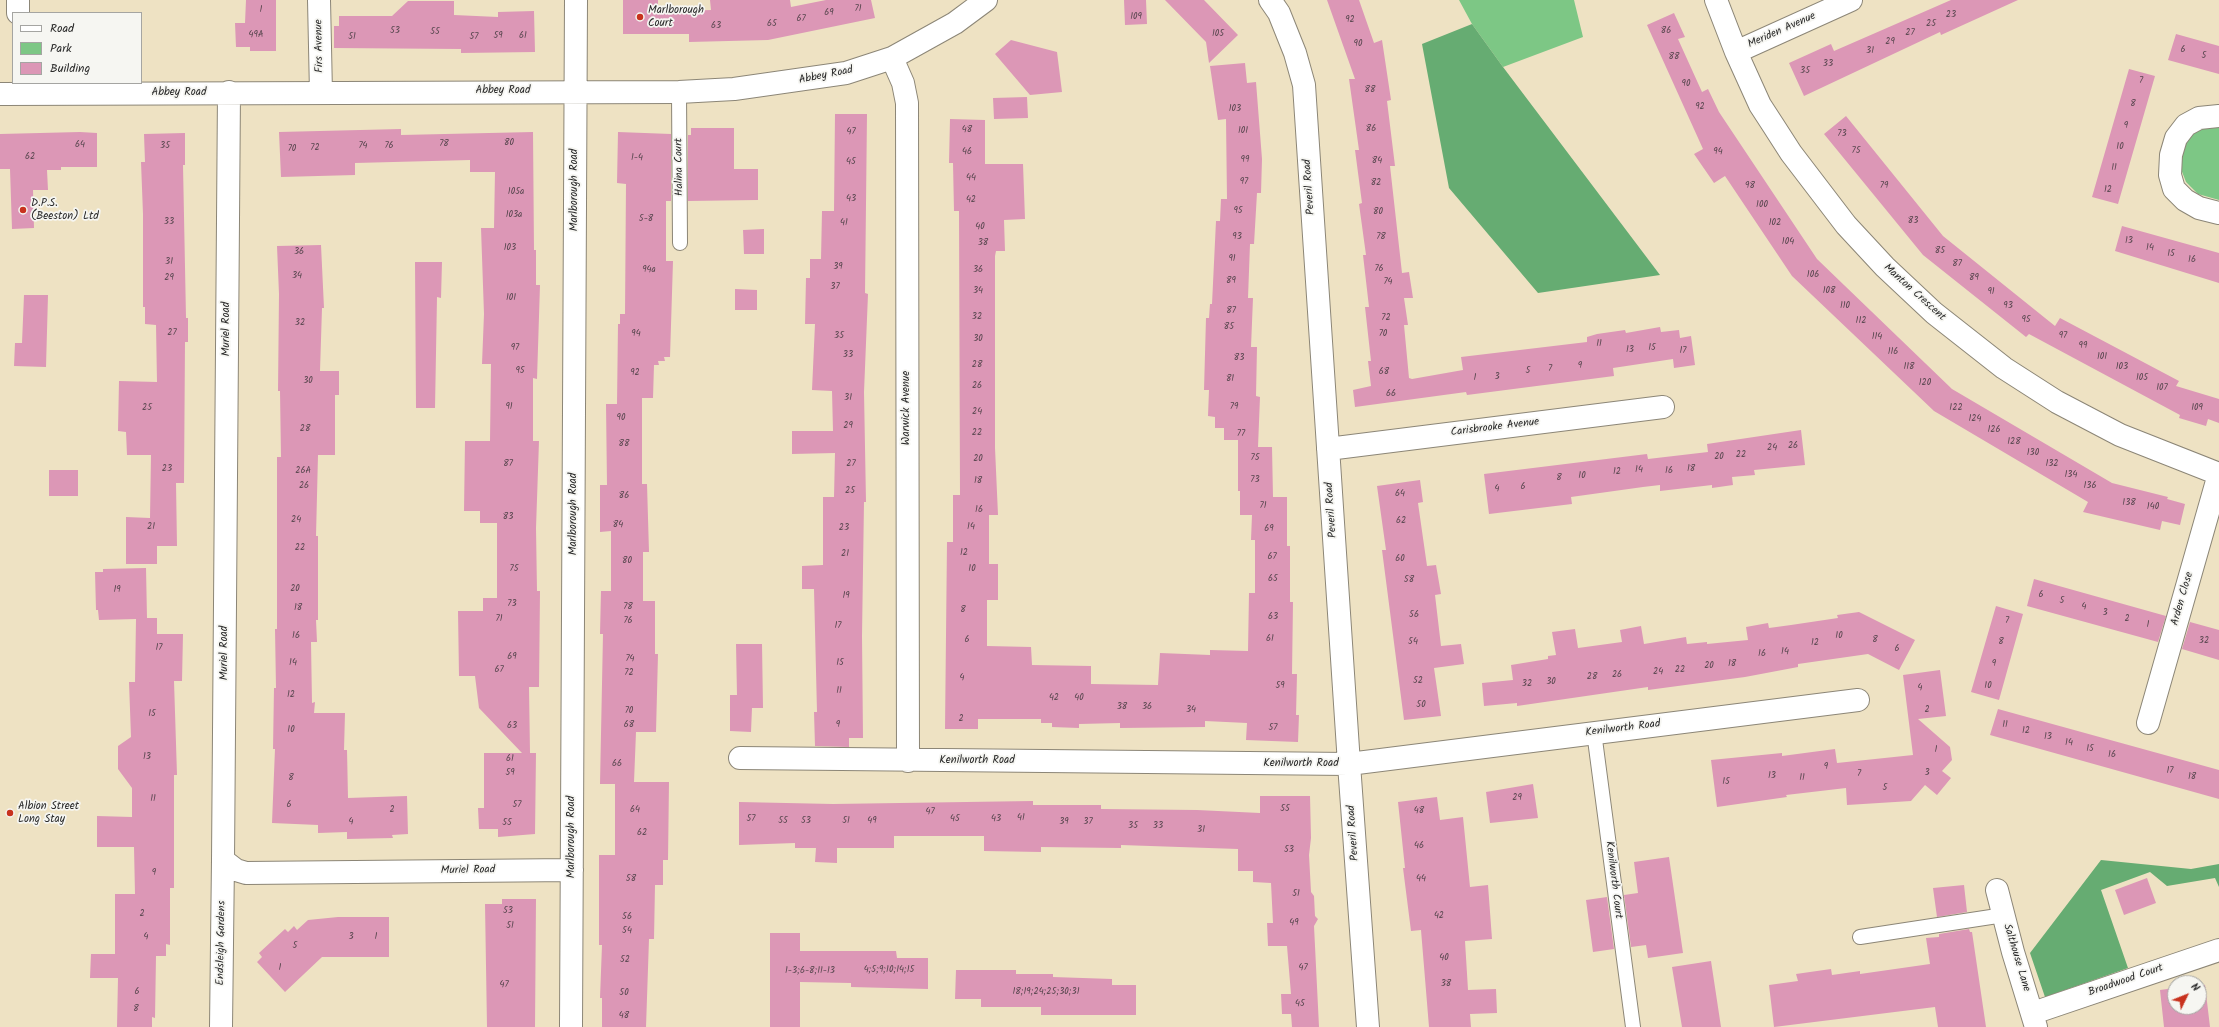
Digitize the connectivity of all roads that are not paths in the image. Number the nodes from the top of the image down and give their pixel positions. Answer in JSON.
{"nodes":[{"id":1,"x":18,"y":0,"type":"edge"},
{"id":2,"x":319,"y":0,"type":"edge"},
{"id":3,"x":576,"y":0,"type":"edge"},
{"id":4,"x":986,"y":0,"type":"edge"},
{"id":5,"x":1270,"y":0,"type":"edge"},
{"id":6,"x":1716,"y":0,"type":"edge"},
{"id":7,"x":1851,"y":0,"type":"edge"},
{"id":8,"x":18,"y":12,"type":"edge"},
{"id":9,"x":1736,"y":52,"type":"junction"},
{"id":10,"x":892,"y":58,"type":"junction"},
{"id":11,"x":13,"y":91,"type":"edge"},
{"id":12,"x":576,"y":91,"type":"junction"},
{"id":13,"x":229,"y":92,"type":"junction"},
{"id":14,"x":679,"y":92,"type":"junction"},
{"id":15,"x":321,"y":93,"type":"junction"},
{"id":16,"x":2219,"y":116,"type":"edge"},
{"id":17,"x":2219,"y":213,"type":"edge"},
{"id":18,"x":680,"y":243,"type":"dead end"},
{"id":19,"x":1663,"y":407,"type":"dead end"},
{"id":20,"x":1328,"y":449,"type":"junction"},
{"id":21,"x":2219,"y":474,"type":"edge"},
{"id":22,"x":1858,"y":700,"type":"dead end"},
{"id":23,"x":2148,"y":723,"type":"dead end"},
{"id":24,"x":1594,"y":732,"type":"junction"},
{"id":25,"x":740,"y":758,"type":"dead end"},
{"id":26,"x":908,"y":761,"type":"junction"},
{"id":27,"x":1349,"y":764,"type":"junction"},
{"id":28,"x":223,"y":860,"type":"junction"},
{"id":29,"x":572,"y":870,"type":"junction"},
{"id":30,"x":1997,"y":890,"type":"dead end"},
{"id":31,"x":2004,"y":915,"type":"junction"},
{"id":32,"x":1860,"y":937,"type":"dead end"},
{"id":33,"x":2219,"y":950,"type":"edge"},
{"id":34,"x":2035,"y":1020,"type":"edge"},
{"id":35,"x":221,"y":1027,"type":"edge"},
{"id":36,"x":571,"y":1027,"type":"edge"},
{"id":37,"x":1368,"y":1027,"type":"edge"},
{"id":38,"x":1633,"y":1027,"type":"edge"}],
"edges":[{"from":1,"to":8,"type":"street"},
{"from":2,"to":15,"type":"street","name":"Firs Avenue"},
{"from":3,"to":12,"type":"street","name":"Marlborough Road"},
{"from":4,"to":10,"type":"street","name":"Abbey Road"},
{"from":5,"to":20,"type":"street","name":"Peveril Road"},
{"from":6,"to":9,"type":"street","name":"Manton Crescent"},
{"from":7,"to":9,"type":"street","name":"Meriden Avenue"},
{"from":9,"to":21,"type":"street","name":"Manton Crescent"},
{"from":10,"to":14,"type":"street","name":"Abbey Road"},
{"from":10,"to":26,"type":"street","name":"Warwick Avenue"},
{"from":11,"to":13,"type":"street","name":"Abbey Road"},
{"from":12,"to":14,"type":"street","name":"Abbey Road"},
{"from":12,"to":15,"type":"street","name":"Abbey Road"},
{"from":12,"to":29,"type":"street","name":"Marlborough Road"},
{"from":13,"to":15,"type":"street","name":"Abbey Road"},
{"from":13,"to":28,"type":"street","name":"Muriel Road"},
{"from":14,"to":18,"type":"lane","name":"Halina Court"},
{"from":16,"to":17,"type":"street"},
{"from":19,"to":20,"type":"street","name":"Carisbrooke Avenue"},
{"from":20,"to":27,"type":"street","name":"Peveril Road"},
{"from":21,"to":23,"type":"street","name":"Arden Close"},
{"from":22,"to":24,"type":"street","name":"Kenilworth Road"},
{"from":24,"to":27,"type":"street","name":"Kenilworth Road"},
{"from":24,"to":38,"type":"lane","name":"Kenilworth Court"},
{"from":25,"to":26,"type":"street","name":"Kenilworth Road"},
{"from":26,"to":27,"type":"street","name":"Kenilworth Road"},
{"from":27,"to":37,"type":"street","name":"Peveril Road"},
{"from":28,"to":29,"type":"street","name":"Muriel Road"},
{"from":28,"to":35,"type":"street","name":"Endsleigh Gardens"},
{"from":29,"to":36,"type":"street","name":"Marlborough Road"},
{"from":30,"to":31,"type":"street","name":"Salthouse Lane"},
{"from":31,"to":32,"type":"lane"},
{"from":31,"to":34,"type":"street","name":"Salthouse Lane"},
{"from":33,"to":34,"type":"street","name":"Broadwood Court"}]}
